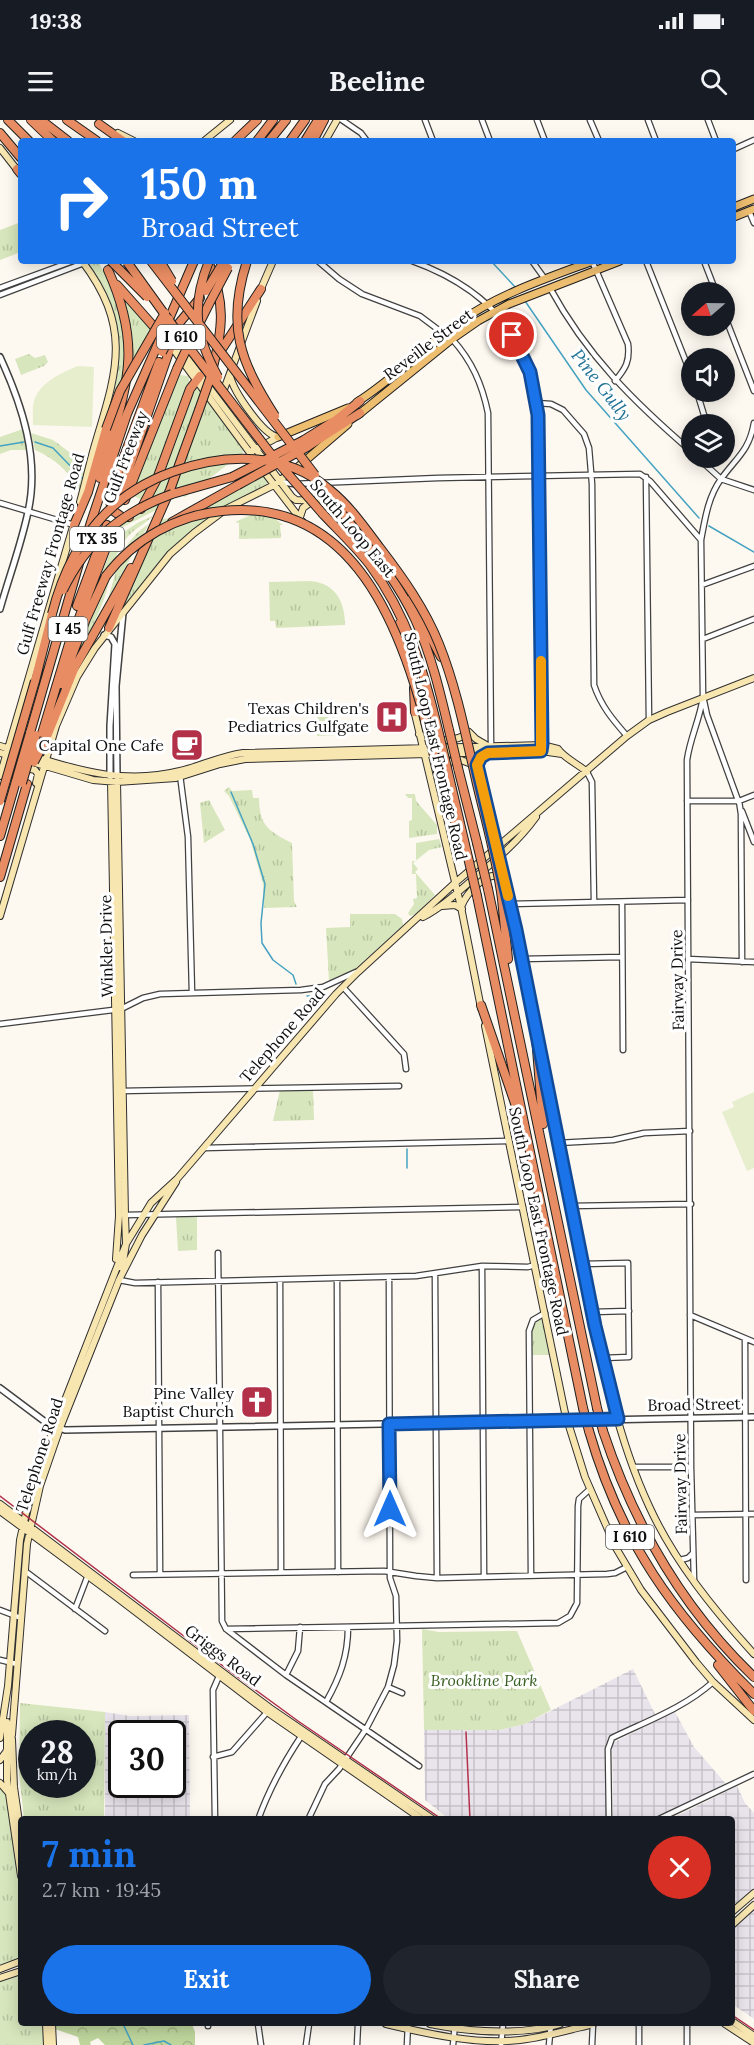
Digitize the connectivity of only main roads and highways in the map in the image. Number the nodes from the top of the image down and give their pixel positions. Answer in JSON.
{"nodes":[{"id":1,"x":8,"y":120,"type":"edge"},
{"id":2,"x":31,"y":120,"type":"edge"},
{"id":3,"x":41,"y":120,"type":"edge"},
{"id":4,"x":67,"y":120,"type":"edge"},
{"id":5,"x":230,"y":120,"type":"edge"},
{"id":6,"x":257,"y":120,"type":"edge"},
{"id":7,"x":274,"y":120,"type":"edge"},
{"id":8,"x":286,"y":120,"type":"edge"},
{"id":9,"x":305,"y":120,"type":"edge"},
{"id":10,"x":318,"y":120,"type":"edge"},
{"id":11,"x":324,"y":120,"type":"edge"},
{"id":12,"x":337,"y":120,"type":"edge"},
{"id":13,"x":95,"y":122,"type":"edge"},
{"id":14,"x":0,"y":133,"type":"edge"},
{"id":15,"x":26,"y":138,"type":"edge"},
{"id":16,"x":50,"y":138,"type":"edge"},
{"id":17,"x":65,"y":138,"type":"edge"},
{"id":18,"x":93,"y":138,"type":"edge"},
{"id":19,"x":119,"y":138,"type":"edge"},
{"id":20,"x":128,"y":138,"type":"edge"},
{"id":21,"x":208,"y":138,"type":"edge"},
{"id":22,"x":238,"y":138,"type":"edge"},
{"id":23,"x":261,"y":138,"type":"edge"},
{"id":24,"x":271,"y":138,"type":"edge"},
{"id":25,"x":292,"y":138,"type":"edge"},
{"id":26,"x":307,"y":138,"type":"edge"},
{"id":27,"x":315,"y":138,"type":"edge"},
{"id":28,"x":328,"y":138,"type":"edge"},
{"id":29,"x":4,"y":146,"type":"edge"},
{"id":30,"x":18,"y":156,"type":"edge"},
{"id":31,"x":18,"y":170,"type":"edge"},
{"id":32,"x":754,"y":199,"type":"edge"},
{"id":33,"x":736,"y":206,"type":"edge"},
{"id":34,"x":752,"y":210,"type":"edge"},
{"id":35,"x":736,"y":216,"type":"edge"},
{"id":36,"x":85,"y":264,"type":"edge"},
{"id":37,"x":129,"y":264,"type":"edge"},
{"id":38,"x":152,"y":264,"type":"edge"},
{"id":39,"x":162,"y":264,"type":"edge"},
{"id":40,"x":192,"y":264,"type":"edge"},
{"id":41,"x":207,"y":264,"type":"edge"},
{"id":42,"x":209,"y":264,"type":"edge"},
{"id":43,"x":227,"y":264,"type":"edge"},
{"id":44,"x":228,"y":264,"type":"edge"},
{"id":45,"x":246,"y":264,"type":"edge"},
{"id":46,"x":272,"y":264,"type":"edge"},
{"id":47,"x":584,"y":264,"type":"edge"},
{"id":48,"x":613,"y":264,"type":"edge"},
{"id":49,"x":110,"y":266,"type":"edge"},
{"id":50,"x":261,"y":289,"type":"junction"},
{"id":51,"x":167,"y":316,"type":"junction"},
{"id":52,"x":194,"y":318,"type":"junction"},
{"id":53,"x":181,"y":337,"type":"junction"},
{"id":54,"x":171,"y":346,"type":"junction"},
{"id":55,"x":159,"y":349,"type":"junction"},
{"id":56,"x":159,"y":362,"type":"junction"},
{"id":57,"x":404,"y":365,"type":"junction"},
{"id":58,"x":412,"y":371,"type":"junction"},
{"id":59,"x":212,"y":372,"type":"junction"},
{"id":60,"x":230,"y":374,"type":"junction"},
{"id":61,"x":198,"y":377,"type":"junction"},
{"id":62,"x":212,"y":401,"type":"junction"},
{"id":63,"x":220,"y":401,"type":"junction"},
{"id":64,"x":360,"y":401,"type":"junction"},
{"id":65,"x":238,"y":410,"type":"junction"},
{"id":66,"x":360,"y":413,"type":"junction"},
{"id":67,"x":278,"y":437,"type":"junction"},
{"id":68,"x":305,"y":444,"type":"junction"},
{"id":69,"x":252,"y":451,"type":"junction"},
{"id":70,"x":305,"y":461,"type":"junction"},
{"id":71,"x":126,"y":477,"type":"junction"},
{"id":72,"x":277,"y":483,"type":"junction"},
{"id":73,"x":314,"y":501,"type":"junction"},
{"id":74,"x":120,"y":502,"type":"junction"},
{"id":75,"x":299,"y":520,"type":"junction"},
{"id":76,"x":91,"y":522,"type":"junction"},
{"id":77,"x":74,"y":525,"type":"junction"},
{"id":78,"x":110,"y":526,"type":"junction"},
{"id":79,"x":161,"y":528,"type":"junction"},
{"id":80,"x":144,"y":544,"type":"junction"},
{"id":81,"x":388,"y":574,"type":"junction"},
{"id":82,"x":394,"y":603,"type":"junction"},
{"id":83,"x":52,"y":614,"type":"junction"},
{"id":84,"x":107,"y":631,"type":"junction"},
{"id":85,"x":753,"y":678,"type":"edge"},
{"id":86,"x":459,"y":695,"type":"junction"},
{"id":87,"x":415,"y":712,"type":"junction"},
{"id":88,"x":19,"y":714,"type":"junction"},
{"id":89,"x":48,"y":714,"type":"junction"},
{"id":90,"x":470,"y":732,"type":"junction"},
{"id":91,"x":419,"y":734,"type":"junction"},
{"id":92,"x":41,"y":737,"type":"junction"},
{"id":93,"x":0,"y":746,"type":"edge"},
{"id":94,"x":489,"y":748,"type":"junction"},
{"id":95,"x":423,"y":750,"type":"junction"},
{"id":96,"x":473,"y":750,"type":"junction"},
{"id":97,"x":5,"y":752,"type":"edge"},
{"id":98,"x":262,"y":755,"type":"junction"},
{"id":99,"x":46,"y":764,"type":"junction"},
{"id":100,"x":477,"y":766,"type":"junction"},
{"id":101,"x":428,"y":771,"type":"junction"},
{"id":102,"x":587,"y":772,"type":"junction"},
{"id":103,"x":0,"y":777,"type":"edge"},
{"id":104,"x":114,"y":779,"type":"junction"},
{"id":105,"x":22,"y":783,"type":"junction"},
{"id":106,"x":0,"y":801,"type":"edge"},
{"id":107,"x":540,"y":812,"type":"junction"},
{"id":108,"x":31,"y":813,"type":"junction"},
{"id":109,"x":0,"y":836,"type":"edge"},
{"id":110,"x":114,"y":838,"type":"junction"},
{"id":111,"x":111,"y":848,"type":"junction"},
{"id":112,"x":496,"y":848,"type":"junction"},
{"id":113,"x":467,"y":854,"type":"junction"},
{"id":114,"x":0,"y":857,"type":"edge"},
{"id":115,"x":499,"y":858,"type":"junction"},
{"id":116,"x":118,"y":866,"type":"junction"},
{"id":117,"x":0,"y":878,"type":"edge"},
{"id":118,"x":503,"y":879,"type":"junction"},
{"id":119,"x":455,"y":883,"type":"junction"},
{"id":120,"x":458,"y":892,"type":"junction"},
{"id":121,"x":115,"y":894,"type":"junction"},
{"id":122,"x":506,"y":901,"type":"junction"},
{"id":123,"x":438,"y":908,"type":"junction"},
{"id":124,"x":461,"y":908,"type":"junction"},
{"id":125,"x":0,"y":916,"type":"edge"},
{"id":126,"x":417,"y":919,"type":"junction"},
{"id":127,"x":510,"y":993,"type":"junction"},
{"id":128,"x":481,"y":1005,"type":"junction"},
{"id":129,"x":535,"y":1024,"type":"junction"},
{"id":130,"x":526,"y":1135,"type":"junction"},
{"id":131,"x":545,"y":1155,"type":"junction"},
{"id":132,"x":177,"y":1179,"type":"junction"},
{"id":133,"x":122,"y":1216,"type":"junction"},
{"id":134,"x":126,"y":1244,"type":"junction"},
{"id":135,"x":116,"y":1266,"type":"junction"},
{"id":136,"x":119,"y":1280,"type":"junction"},
{"id":137,"x":57,"y":1427,"type":"junction"},
{"id":138,"x":0,"y":1504,"type":"edge"},
{"id":139,"x":0,"y":1511,"type":"edge"},
{"id":140,"x":23,"y":1525,"type":"junction"},
{"id":141,"x":29,"y":1529,"type":"junction"},
{"id":142,"x":694,"y":1630,"type":"junction"},
{"id":143,"x":717,"y":1640,"type":"junction"},
{"id":144,"x":754,"y":1654,"type":"edge"},
{"id":145,"x":754,"y":1668,"type":"edge"},
{"id":146,"x":754,"y":1677,"type":"edge"},
{"id":147,"x":754,"y":1694,"type":"edge"},
{"id":148,"x":754,"y":1711,"type":"edge"},
{"id":149,"x":6,"y":1712,"type":"edge"},
{"id":150,"x":754,"y":1720,"type":"edge"},
{"id":151,"x":12,"y":1735,"type":"junction"},
{"id":152,"x":0,"y":1738,"type":"edge"},
{"id":153,"x":6,"y":1752,"type":"junction"},
{"id":154,"x":0,"y":1760,"type":"edge"},
{"id":155,"x":344,"y":1762,"type":"junction"},
{"id":156,"x":0,"y":1783,"type":"edge"},
{"id":157,"x":9,"y":1796,"type":"junction"},
{"id":158,"x":18,"y":1816,"type":"edge"},
{"id":159,"x":418,"y":1816,"type":"edge"},
{"id":160,"x":428,"y":1816,"type":"edge"},
{"id":161,"x":18,"y":1856,"type":"edge"},
{"id":162,"x":754,"y":1893,"type":"edge"},
{"id":163,"x":754,"y":1905,"type":"edge"},
{"id":164,"x":735,"y":1909,"type":"edge"},
{"id":165,"x":735,"y":1922,"type":"edge"},
{"id":166,"x":18,"y":1962,"type":"edge"},
{"id":167,"x":0,"y":1969,"type":"edge"},
{"id":168,"x":18,"y":1972,"type":"edge"},
{"id":169,"x":0,"y":1978,"type":"edge"},
{"id":170,"x":735,"y":2023,"type":"edge"},
{"id":171,"x":408,"y":2026,"type":"edge"},
{"id":172,"x":454,"y":2026,"type":"edge"},
{"id":173,"x":543,"y":2026,"type":"edge"},
{"id":174,"x":585,"y":2026,"type":"edge"},
{"id":175,"x":728,"y":2026,"type":"edge"},
{"id":176,"x":49,"y":2027,"type":"edge"},
{"id":177,"x":754,"y":2036,"type":"edge"},
{"id":178,"x":453,"y":2042,"type":"edge"},
{"id":179,"x":501,"y":2043,"type":"edge"},
{"id":180,"x":754,"y":2043,"type":"edge"},
{"id":181,"x":47,"y":2045,"type":"edge"},
{"id":182,"x":53,"y":2045,"type":"edge"}],
"edges":[{"from":1,"to":15,"type":"highway"},
{"from":2,"to":16,"type":"highway"},
{"from":3,"to":17,"type":"highway"},
{"from":4,"to":18,"type":"highway"},
{"from":5,"to":21,"type":"main road"},
{"from":6,"to":22,"type":"highway"},
{"from":7,"to":23,"type":"highway"},
{"from":8,"to":24,"type":"highway"},
{"from":9,"to":25,"type":"highway"},
{"from":10,"to":26,"type":"highway"},
{"from":11,"to":27,"type":"highway"},
{"from":12,"to":28,"type":"main road"},
{"from":13,"to":19,"type":"highway"},
{"from":13,"to":20,"type":"main road"},
{"from":14,"to":29,"type":"highway"},
{"from":29,"to":30,"type":"highway"},
{"from":29,"to":31,"type":"main road"},
{"from":32,"to":33,"type":"main road"},
{"from":34,"to":35,"type":"main road"},
{"from":36,"to":77,"type":"main road","name":"Gulf Freeway Frontage Road"},
{"from":37,"to":53,"type":"highway","name":"South Loop East","number":"I 610","bridge":true},
{"from":38,"to":52,"type":"highway","name":"South Loop East","number":"I 610","bridge":true},
{"from":39,"to":52,"type":"highway","bridge":true},
{"from":40,"to":51,"type":"highway"},
{"from":41,"to":65,"type":"highway","bridge":true},
{"from":42,"to":59,"type":"highway"},
{"from":43,"to":55,"type":"highway","name":"Gulf Freeway","bridge":true},
{"from":44,"to":74,"type":"highway","name":"Gulf Freeway","number":"I 45","bridge":true},
{"from":45,"to":70,"type":"highway","bridge":true},
{"from":46,"to":50,"type":"main road"},
{"from":47,"to":57,"type":"main road","name":"Reveille Street","number":"TX 35"},
{"from":48,"to":58,"type":"main road","name":"Reveille Street","number":"TX 35"},
{"from":49,"to":53,"type":"highway","bridge":true},
{"from":49,"to":54,"type":"highway"},
{"from":49,"to":76,"type":"highway"},
{"from":50,"to":59,"type":"highway"},
{"from":50,"to":60,"type":"main road"},
{"from":51,"to":55,"type":"highway","name":"Gulf Freeway","number":"I 45","bridge":true},
{"from":51,"to":77,"type":"highway","bridge":true},
{"from":52,"to":70,"type":"highway","name":"South Loop East","number":"I 610","bridge":true},
{"from":53,"to":65,"type":"highway","name":"South Loop East","number":"I 610","bridge":true},
{"from":54,"to":61,"type":"main road","name":"South Loop East Frontage Road"},
{"from":54,"to":71,"type":"highway"},
{"from":55,"to":56,"type":"highway","name":"Gulf Freeway","number":"I 45"},
{"from":55,"to":76,"type":"highway","name":"Gulf Freeway","number":"I 45"},
{"from":56,"to":61,"type":"highway"},
{"from":56,"to":71,"type":"highway","name":"Gulf Freeway","number":"I 45"},
{"from":57,"to":58,"type":"main road"},
{"from":57,"to":64,"type":"main road","name":"Reveille Street","number":"TX 35"},
{"from":58,"to":66,"type":"main road","name":"Reveille Street","number":"TX 35"},
{"from":59,"to":80,"type":"highway","bridge":true},
{"from":60,"to":63,"type":"main road"},
{"from":60,"to":67,"type":"main road"},
{"from":61,"to":62,"type":"main road","name":"South Loop East Frontage Road"},
{"from":61,"to":63,"type":"main road","name":"South Loop East Frontage Road"},
{"from":62,"to":63,"type":"main road"},
{"from":62,"to":69,"type":"main road","name":"South Loop East Frontage Road"},
{"from":63,"to":69,"type":"main road","name":"South Loop East Frontage Road"},
{"from":64,"to":67,"type":"main road","name":"Reveille Street"},
{"from":64,"to":68,"type":"highway","number":"TX 35"},
{"from":65,"to":82,"type":"highway","name":"South Loop East","number":"I 610","bridge":true},
{"from":66,"to":68,"type":"highway","number":"TX 35"},
{"from":66,"to":70,"type":"main road","name":"Reveille Street"},
{"from":67,"to":69,"type":"main road","name":"Reveille Street"},
{"from":68,"to":79,"type":"highway","number":"TX 35","bridge":true},
{"from":68,"to":83,"type":"highway","number":"TX 35","bridge":true},
{"from":69,"to":72,"type":"main road","name":"South Loop East Frontage Road"},
{"from":70,"to":72,"type":"main road","name":"Reveille Street"},
{"from":70,"to":81,"type":"highway","name":"South Loop East","number":"I 610","bridge":true},
{"from":71,"to":74,"type":"highway","name":"Gulf Freeway","number":"I 45"},
{"from":72,"to":73,"type":"main road","name":"South Loop East Frontage Road"},
{"from":72,"to":75,"type":"main road","name":"South Loop East Frontage Road"},
{"from":72,"to":84,"type":"main road"},
{"from":73,"to":75,"type":"main road"},
{"from":73,"to":86,"type":"main road","name":"South Loop East Frontage Road"},
{"from":74,"to":78,"type":"highway","name":"Gulf Freeway","number":"I 45"},
{"from":75,"to":87,"type":"main road","name":"South Loop East Frontage Road"},
{"from":76,"to":92,"type":"highway","name":"Gulf Freeway","number":"I 45"},
{"from":77,"to":88,"type":"main road","name":"Gulf Freeway Frontage Road"},
{"from":78,"to":89,"type":"highway","name":"Gulf Freeway","number":"I 45"},
{"from":78,"to":92,"type":"highway","name":"Gulf Freeway","number":"I 45"},
{"from":79,"to":89,"type":"highway","number":"TX 35","bridge":true},
{"from":79,"to":113,"type":"highway","bridge":true},
{"from":80,"to":84,"type":"highway"},
{"from":80,"to":92,"type":"highway"},
{"from":81,"to":86,"type":"highway"},
{"from":81,"to":127,"type":"highway","name":"South Loop East","number":"I 610","bridge":true},
{"from":82,"to":87,"type":"highway"},
{"from":82,"to":113,"type":"highway","name":"South Loop East","number":"I 610","bridge":true},
{"from":83,"to":106,"type":"highway","number":"TX 35","bridge":true},
{"from":83,"to":122,"type":"highway","bridge":true},
{"from":84,"to":92,"type":"main road"},
{"from":85,"to":102,"type":"main road","name":"Telephone Road"},
{"from":86,"to":90,"type":"main road","name":"South Loop East Frontage Road"},
{"from":87,"to":91,"type":"main road","name":"South Loop East Frontage Road"},
{"from":88,"to":92,"type":"main road"},
{"from":88,"to":97,"type":"main road","name":"Gulf Freeway Frontage Road"},
{"from":89,"to":92,"type":"highway","name":"Gulf Freeway","number":"I 45"},
{"from":90,"to":91,"type":"main road"},
{"from":90,"to":94,"type":"main road"},
{"from":90,"to":96,"type":"main road","name":"South Loop East Frontage Road"},
{"from":91,"to":95,"type":"main road","name":"South Loop East Frontage Road"},
{"from":92,"to":99,"type":"main road"},
{"from":92,"to":105,"type":"highway","name":"Gulf Freeway","number":"I 45","bridge":true},
{"from":92,"to":105,"type":"highway","name":"Gulf Freeway","number":"I 45","bridge":true},
{"from":93,"to":97,"type":"main road"},
{"from":94,"to":96,"type":"main road"},
{"from":94,"to":100,"type":"main road"},
{"from":94,"to":102,"type":"main road"},
{"from":95,"to":96,"type":"main road"},
{"from":95,"to":98,"type":"main road"},
{"from":95,"to":101,"type":"main road","name":"South Loop East Frontage Road"},
{"from":96,"to":100,"type":"main road","name":"South Loop East Frontage Road"},
{"from":97,"to":99,"type":"main road"},
{"from":97,"to":103,"type":"main road","name":"Gulf Freeway Frontage Road"},
{"from":98,"to":104,"type":"main road"},
{"from":98,"to":104,"type":"main road"},
{"from":99,"to":104,"type":"main road"},
{"from":99,"to":108,"type":"main road"},
{"from":100,"to":101,"type":"main road"},
{"from":100,"to":112,"type":"main road","name":"South Loop East Frontage Road"},
{"from":101,"to":119,"type":"main road","name":"South Loop East Frontage Road"},
{"from":102,"to":107,"type":"main road","name":"Telephone Road"},
{"from":103,"to":108,"type":"main road"},
{"from":104,"to":110,"type":"main road","name":"Winkler Drive"},
{"from":105,"to":109,"type":"highway","name":"Gulf Freeway","number":"I 45"},
{"from":105,"to":114,"type":"highway","name":"Gulf Freeway","number":"I 45"},
{"from":105,"to":117,"type":"highway","name":"Gulf Freeway","number":"I 45"},
{"from":107,"to":112,"type":"main road","name":"Telephone Road"},
{"from":107,"to":115,"type":"main road","name":"Telephone Road"},
{"from":108,"to":125,"type":"main road"},
{"from":110,"to":111,"type":"main road","name":"Winkler Drive"},
{"from":110,"to":116,"type":"main road","name":"Winkler Drive"},
{"from":111,"to":116,"type":"main road"},
{"from":111,"to":121,"type":"main road","name":"Winkler Drive"},
{"from":112,"to":115,"type":"main road","name":"South Loop East Frontage Road"},
{"from":112,"to":119,"type":"main road","name":"Telephone Road"},
{"from":113,"to":130,"type":"highway","name":"South Loop East","number":"I 610","bridge":true},
{"from":115,"to":118,"type":"main road","name":"South Loop East Frontage Road"},
{"from":115,"to":120,"type":"main road","name":"Telephone Road"},
{"from":116,"to":121,"type":"main road","name":"Winkler Drive"},
{"from":118,"to":122,"type":"main road","name":"South Loop East Frontage Road"},
{"from":118,"to":124,"type":"main road"},
{"from":119,"to":120,"type":"main road","name":"South Loop East Frontage Road"},
{"from":119,"to":126,"type":"main road","name":"Telephone Road"},
{"from":120,"to":123,"type":"main road","name":"Telephone Road"},
{"from":120,"to":124,"type":"main road","name":"South Loop East Frontage Road"},
{"from":121,"to":133,"type":"main road","name":"Winkler Drive"},
{"from":122,"to":127,"type":"highway"},
{"from":122,"to":129,"type":"main road","name":"South Loop East Frontage Road"},
{"from":123,"to":124,"type":"main road"},
{"from":123,"to":126,"type":"main road","name":"Telephone Road"},
{"from":124,"to":128,"type":"main road","name":"South Loop East Frontage Road"},
{"from":126,"to":132,"type":"main road","name":"Telephone Road"},
{"from":127,"to":131,"type":"highway","name":"South Loop East","number":"I 610"},
{"from":128,"to":130,"type":"highway"},
{"from":128,"to":150,"type":"main road","name":"South Loop East Frontage Road"},
{"from":129,"to":131,"type":"highway"},
{"from":129,"to":144,"type":"main road","name":"South Loop East Frontage Road"},
{"from":130,"to":142,"type":"highway","name":"South Loop East","number":"I 610","bridge":true},
{"from":131,"to":143,"type":"highway","name":"South Loop East","number":"I 610","bridge":true},
{"from":132,"to":134,"type":"main road","name":"Telephone Road"},
{"from":132,"to":136,"type":"main road","name":"Telephone Road"},
{"from":133,"to":134,"type":"main road","name":"Winkler Drive"},
{"from":133,"to":135,"type":"main road","name":"Winkler Drive"},
{"from":134,"to":135,"type":"main road","name":"Telephone Road"},
{"from":134,"to":136,"type":"main road","name":"Winkler Drive"},
{"from":135,"to":137,"type":"main road","name":"Telephone Road"},
{"from":136,"to":137,"type":"main road","name":"Telephone Road"},
{"from":137,"to":140,"type":"main road","name":"Telephone Road"},
{"from":137,"to":141,"type":"main road","name":"Telephone Road"},
{"from":138,"to":140,"type":"main road","name":"Griggs Road"},
{"from":139,"to":140,"type":"main road","name":"Griggs Road"},
{"from":140,"to":141,"type":"main road","name":"Griggs Road"},
{"from":140,"to":149,"type":"main road","name":"Telephone Road"},
{"from":141,"to":149,"type":"main road","name":"Telephone Road"},
{"from":141,"to":155,"type":"main road","name":"Griggs Road"},
{"from":142,"to":147,"type":"highway","name":"South Loop East","number":"I 610"},
{"from":142,"to":148,"type":"highway"},
{"from":143,"to":145,"type":"highway"},
{"from":143,"to":146,"type":"highway","name":"South Loop East","number":"I 610"},
{"from":149,"to":151,"type":"main road","name":"Telephone Road"},
{"from":149,"to":152,"type":"main road","name":"Telephone Road"},
{"from":149,"to":153,"type":"main road"},
{"from":151,"to":153,"type":"main road","name":"Telephone Road"},
{"from":151,"to":158,"type":"main road"},
{"from":153,"to":154,"type":"main road","name":"Telephone Road"},
{"from":153,"to":157,"type":"main road"},
{"from":155,"to":159,"type":"main road","name":"Griggs Road"},
{"from":155,"to":160,"type":"main road","name":"Griggs Road"},
{"from":156,"to":157,"type":"main road"},
{"from":157,"to":161,"type":"main road"},
{"from":162,"to":164,"type":"main road"},
{"from":163,"to":165,"type":"main road"},
{"from":166,"to":167,"type":"main road"},
{"from":168,"to":169,"type":"main road"},
{"from":170,"to":177,"type":"main road"},
{"from":171,"to":178,"type":"main road"},
{"from":172,"to":173,"type":"main road"},
{"from":174,"to":179,"type":"main road"},
{"from":175,"to":180,"type":"main road"},
{"from":176,"to":181,"type":"main road"},
{"from":176,"to":182,"type":"main road"},
{"from":178,"to":179,"type":"main road"}]}
